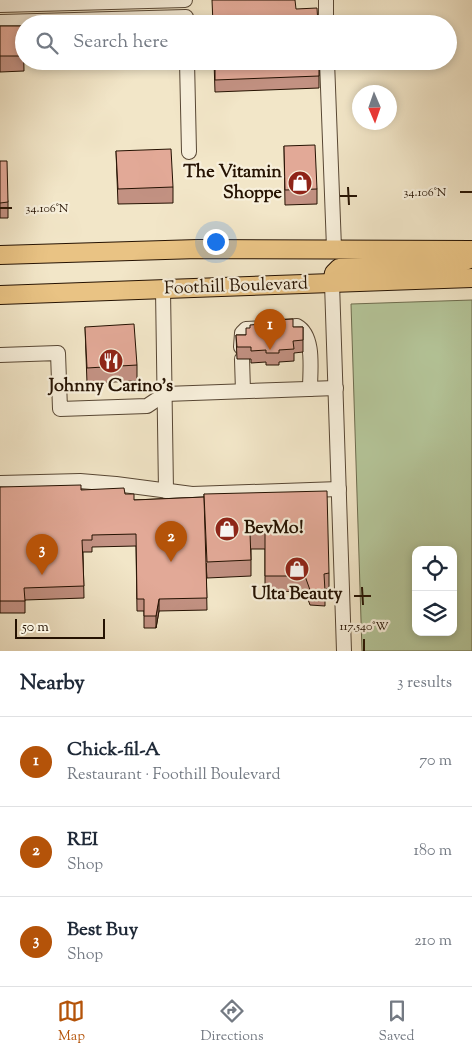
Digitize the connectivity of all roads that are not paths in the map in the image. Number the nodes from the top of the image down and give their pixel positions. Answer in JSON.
{"nodes":[{"id":1,"x":185,"y":0,"type":"edge"},
{"id":2,"x":326,"y":0,"type":"edge"},
{"id":3,"x":107,"y":1,"type":"edge"},
{"id":4,"x":0,"y":5,"type":"edge"},
{"id":5,"x":108,"y":15,"type":"edge"},
{"id":6,"x":186,"y":15,"type":"edge"},
{"id":7,"x":326,"y":15,"type":"edge"},
{"id":8,"x":0,"y":22,"type":"edge"},
{"id":9,"x":15,"y":22,"type":"edge"},
{"id":10,"x":187,"y":70,"type":"edge"},
{"id":11,"x":328,"y":70,"type":"edge"},
{"id":12,"x":189,"y":152,"type":"dead end"},
{"id":13,"x":334,"y":248,"type":"junction"},
{"id":14,"x":472,"y":250,"type":"edge"},
{"id":15,"x":0,"y":255,"type":"edge"},
{"id":16,"x":472,"y":258,"type":"edge"},
{"id":17,"x":472,"y":278,"type":"edge"},
{"id":18,"x":332,"y":283,"type":"junction"},
{"id":19,"x":163,"y":290,"type":"junction"},
{"id":20,"x":0,"y":295,"type":"edge"},
{"id":21,"x":0,"y":355,"type":"edge"},
{"id":22,"x":310,"y":388,"type":"junction"},
{"id":23,"x":336,"y":388,"type":"junction"},
{"id":24,"x":243,"y":391,"type":"junction"},
{"id":25,"x":165,"y":394,"type":"junction"},
{"id":26,"x":0,"y":483,"type":"edge"},
{"id":27,"x":339,"y":489,"type":"junction"},
{"id":28,"x":166,"y":491,"type":"junction"},
{"id":29,"x":344,"y":651,"type":"edge"}],
"edges":[{"from":1,"to":3,"type":"lane"},
{"from":1,"to":6,"type":"lane"},
{"from":2,"to":7,"type":"lane"},
{"from":3,"to":4,"type":"lane"},
{"from":3,"to":5,"type":"lane"},
{"from":8,"to":9,"type":"lane"},
{"from":10,"to":12,"type":"lane"},
{"from":11,"to":13,"type":"lane"},
{"from":13,"to":14,"type":"main road","name":"Foothill Boulevard"},
{"from":13,"to":15,"type":"main road","name":"Foothill Boulevard"},
{"from":16,"to":18,"type":"main road"},
{"from":17,"to":18,"type":"main road","name":"Foothill Boulevard"},
{"from":18,"to":19,"type":"main road","name":"Foothill Boulevard"},
{"from":18,"to":23,"type":"lane"},
{"from":19,"to":20,"type":"main road","name":"Foothill Boulevard"},
{"from":19,"to":25,"type":"lane"},
{"from":21,"to":25,"type":"lane"},
{"from":22,"to":23,"type":"lane"},
{"from":22,"to":24,"type":"lane"},
{"from":22,"to":24,"type":"lane"},
{"from":23,"to":27,"type":"lane"},
{"from":24,"to":25,"type":"lane"},
{"from":25,"to":28,"type":"lane"},
{"from":26,"to":28,"type":"lane"},
{"from":27,"to":28,"type":"lane"},
{"from":27,"to":29,"type":"lane"}]}
